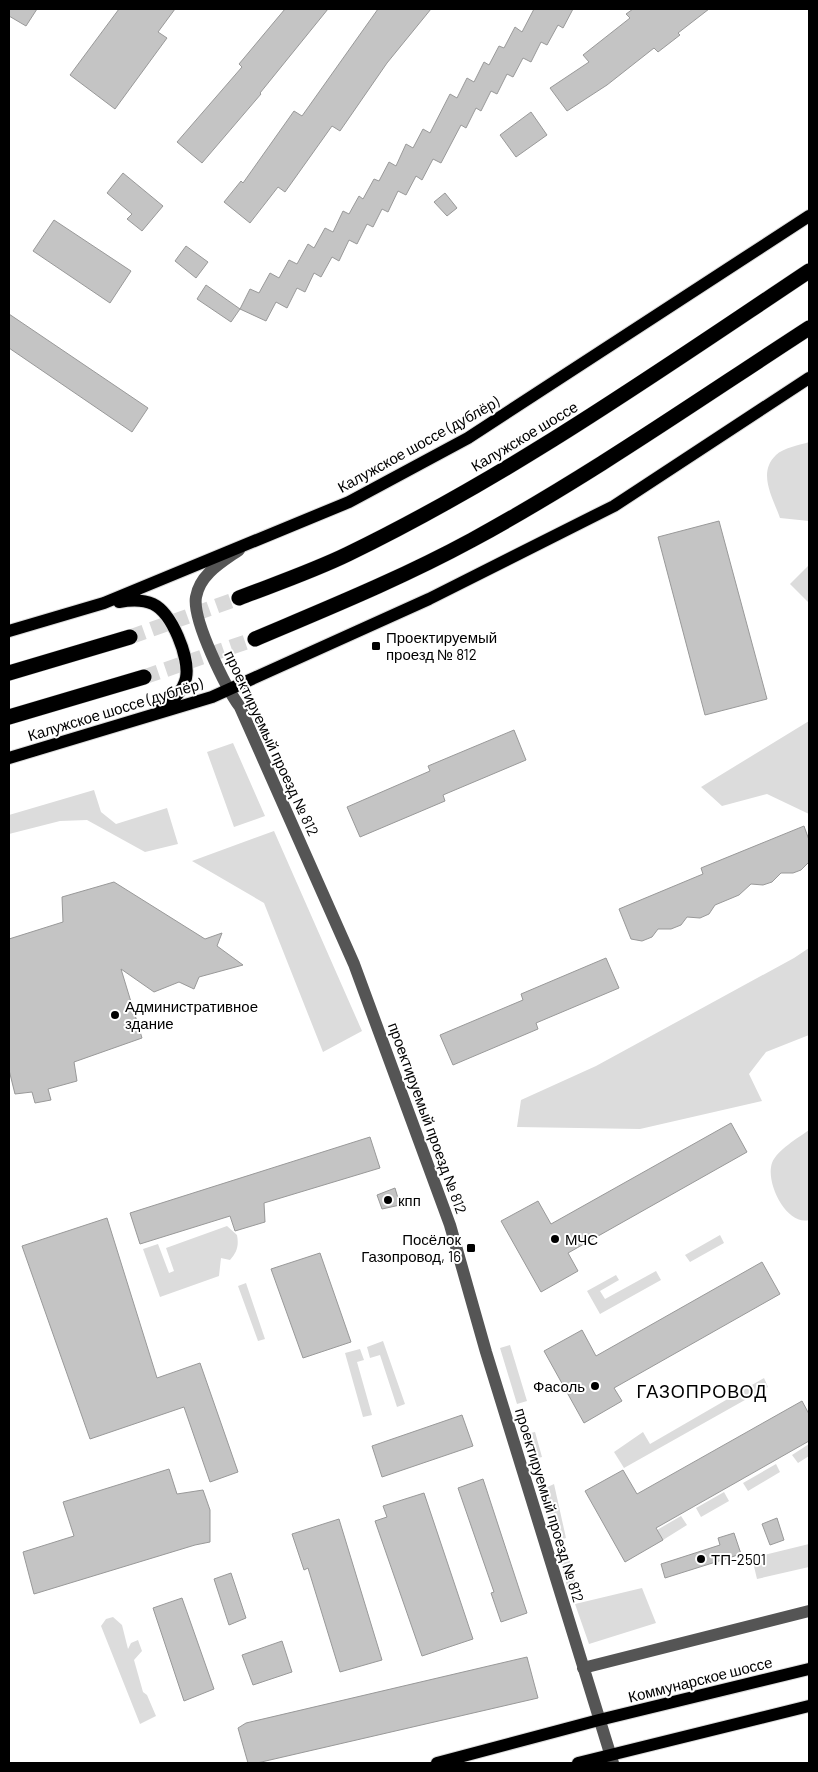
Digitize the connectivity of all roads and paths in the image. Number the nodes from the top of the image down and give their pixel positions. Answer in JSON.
{"nodes":[{"id":1,"x":809,"y":216,"type":"edge"},
{"id":2,"x":809,"y":271,"type":"edge"},
{"id":3,"x":809,"y":328,"type":"edge"},
{"id":4,"x":809,"y":378,"type":"edge"},
{"id":5,"x":243,"y":548,"type":"junction"},
{"id":6,"x":239,"y":598,"type":"tunnel mouth"},
{"id":7,"x":104,"y":603,"type":"junction"},
{"id":8,"x":9,"y":631,"type":"edge"},
{"id":9,"x":130,"y":638,"type":"tunnel mouth"},
{"id":10,"x":255,"y":639,"type":"tunnel mouth"},
{"id":11,"x":9,"y":673,"type":"edge"},
{"id":12,"x":144,"y":677,"type":"tunnel mouth"},
{"id":13,"x":228,"y":690,"type":"junction"},
{"id":14,"x":150,"y":716,"type":"junction"},
{"id":15,"x":9,"y":717,"type":"edge"},
{"id":16,"x":9,"y":758,"type":"edge"},
{"id":17,"x":809,"y":1611,"type":"edge"},
{"id":18,"x":583,"y":1668,"type":"junction"},
{"id":19,"x":809,"y":1669,"type":"edge"},
{"id":20,"x":809,"y":1706,"type":"edge"},
{"id":21,"x":599,"y":1720,"type":"junction"},
{"id":22,"x":612,"y":1759,"type":"edge"},
{"id":23,"x":437,"y":1763,"type":"edge"},
{"id":24,"x":578,"y":1763,"type":"edge"}],
"edges":[{"from":1,"to":5,"type":"main road","name":"Калужское шоссе (дублёр)"},
{"from":2,"to":6,"type":"highway","name":"Калужское шоссе"},
{"from":3,"to":10,"type":"highway"},
{"from":4,"to":13,"type":"main road","name":"Калужское шоссе (дублёр)"},
{"from":5,"to":7,"type":"main road","name":"Калужское шоссе (дублёр)"},
{"from":5,"to":13,"type":"street","name":"проектируемый проезд № 812"},
{"from":7,"to":8,"type":"main road","name":"Калужское шоссе (дублёр)"},
{"from":7,"to":14,"type":"main road"},
{"from":9,"to":11,"type":"highway"},
{"from":12,"to":15,"type":"highway"},
{"from":13,"to":14,"type":"main road","name":"Калужское шоссе (дублёр)"},
{"from":13,"to":18,"type":"street","name":"проектируемый проезд № 812"},
{"from":14,"to":16,"type":"main road","name":"Калужское шоссе (дублёр)"},
{"from":17,"to":18,"type":"street"},
{"from":18,"to":21,"type":"street","name":"проектируемый проезд № 812"},
{"from":19,"to":21,"type":"main road","name":"Коммунарское шоссе"},
{"from":20,"to":22,"type":"main road"},
{"from":21,"to":22,"type":"street","name":"проектируемый проезд № 812"},
{"from":21,"to":23,"type":"main road","name":"Коммунарское шоссе"},
{"from":22,"to":24,"type":"main road"}]}
